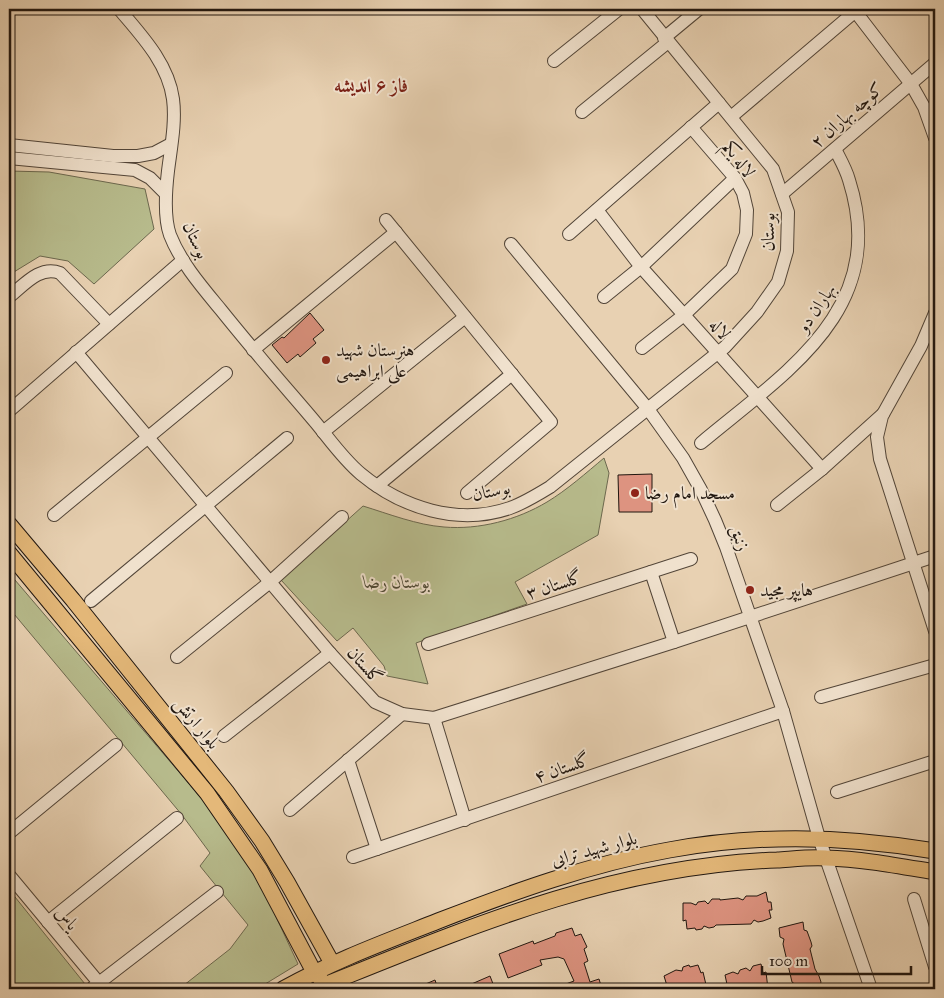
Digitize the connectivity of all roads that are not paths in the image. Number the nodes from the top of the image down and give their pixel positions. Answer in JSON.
{"nodes":[{"id":1,"x":12,"y":9,"type":"edge"},
{"id":2,"x":119,"y":9,"type":"edge"},
{"id":3,"x":619,"y":9,"type":"edge"},
{"id":4,"x":642,"y":9,"type":"edge"},
{"id":5,"x":699,"y":9,"type":"edge"},
{"id":6,"x":856,"y":10,"type":"edge"},
{"id":7,"x":9,"y":11,"type":"edge"},
{"id":8,"x":666,"y":40,"type":"junction"},
{"id":9,"x":554,"y":61,"type":"dead end"},
{"id":10,"x":935,"y":63,"type":"edge"},
{"id":11,"x":911,"y":84,"type":"junction"},
{"id":12,"x":719,"y":102,"type":"junction"},
{"id":13,"x":582,"y":112,"type":"dead end"},
{"id":14,"x":731,"y":117,"type":"junction"},
{"id":15,"x":691,"y":127,"type":"junction"},
{"id":16,"x":935,"y":138,"type":"edge"},
{"id":17,"x":171,"y":144,"type":"junction"},
{"id":18,"x":9,"y":145,"type":"edge"},
{"id":19,"x":835,"y":149,"type":"junction"},
{"id":20,"x":9,"y":158,"type":"edge"},
{"id":21,"x":113,"y":162,"type":"junction"},
{"id":22,"x":735,"y":178,"type":"junction"},
{"id":23,"x":166,"y":194,"type":"junction"},
{"id":24,"x":782,"y":194,"type":"junction"},
{"id":25,"x":596,"y":210,"type":"junction"},
{"id":26,"x":386,"y":220,"type":"dead end"},
{"id":27,"x":396,"y":232,"type":"junction"},
{"id":28,"x":569,"y":234,"type":"dead end"},
{"id":29,"x":511,"y":244,"type":"dead end"},
{"id":30,"x":183,"y":260,"type":"junction"},
{"id":31,"x":641,"y":267,"type":"junction"},
{"id":32,"x":9,"y":297,"type":"edge"},
{"id":33,"x":604,"y":297,"type":"dead end"},
{"id":34,"x":935,"y":313,"type":"edge"},
{"id":35,"x":684,"y":315,"type":"junction"},
{"id":36,"x":465,"y":317,"type":"junction"},
{"id":37,"x":109,"y":324,"type":"junction"},
{"id":38,"x":642,"y":348,"type":"dead end"},
{"id":39,"x":253,"y":350,"type":"junction"},
{"id":40,"x":76,"y":352,"type":"junction"},
{"id":41,"x":718,"y":353,"type":"junction"},
{"id":42,"x":226,"y":373,"type":"dead end"},
{"id":43,"x":512,"y":374,"type":"junction"},
{"id":44,"x":757,"y":396,"type":"junction"},
{"id":45,"x":648,"y":409,"type":"junction"},
{"id":46,"x":9,"y":411,"type":"edge"},
{"id":47,"x":884,"y":413,"type":"junction"},
{"id":48,"x":323,"y":432,"type":"junction"},
{"id":49,"x":148,"y":437,"type":"junction"},
{"id":50,"x":287,"y":438,"type":"dead end"},
{"id":51,"x":701,"y":442,"type":"dead end"},
{"id":52,"x":822,"y":469,"type":"junction"},
{"id":53,"x":377,"y":486,"type":"junction"},
{"id":54,"x":466,"y":493,"type":"dead end"},
{"id":55,"x":777,"y":505,"type":"dead end"},
{"id":56,"x":206,"y":506,"type":"junction"},
{"id":57,"x":54,"y":515,"type":"dead end"},
{"id":58,"x":342,"y":517,"type":"dead end"},
{"id":59,"x":9,"y":524,"type":"edge"},
{"id":60,"x":9,"y":553,"type":"edge"},
{"id":61,"x":935,"y":556,"type":"edge"},
{"id":62,"x":692,"y":559,"type":"dead end"},
{"id":63,"x":913,"y":564,"type":"junction"},
{"id":64,"x":651,"y":572,"type":"junction"},
{"id":65,"x":270,"y":582,"type":"junction"},
{"id":66,"x":87,"y":606,"type":"junction"},
{"id":67,"x":749,"y":617,"type":"junction"},
{"id":68,"x":68,"y":623,"type":"junction"},
{"id":69,"x":935,"y":631,"type":"edge"},
{"id":70,"x":674,"y":642,"type":"junction"},
{"id":71,"x":428,"y":644,"type":"dead end"},
{"id":72,"x":330,"y":653,"type":"junction"},
{"id":73,"x":177,"y":657,"type":"dead end"},
{"id":74,"x":935,"y":665,"type":"edge"},
{"id":75,"x":822,"y":697,"type":"dead end"},
{"id":76,"x":783,"y":711,"type":"junction"},
{"id":77,"x":402,"y":714,"type":"junction"},
{"id":78,"x":434,"y":718,"type":"junction"},
{"id":79,"x":224,"y":736,"type":"dead end"},
{"id":80,"x":116,"y":745,"type":"dead end"},
{"id":81,"x":348,"y":760,"type":"junction"},
{"id":82,"x":935,"y":761,"type":"edge"},
{"id":83,"x":837,"y":792,"type":"dead end"},
{"id":84,"x":290,"y":810,"type":"dead end"},
{"id":85,"x":177,"y":818,"type":"dead end"},
{"id":86,"x":464,"y":820,"type":"junction"},
{"id":87,"x":9,"y":833,"type":"edge"},
{"id":88,"x":819,"y":838,"type":"junction"},
{"id":89,"x":377,"y":849,"type":"junction"},
{"id":90,"x":935,"y":852,"type":"edge"},
{"id":91,"x":352,"y":857,"type":"dead end"},
{"id":92,"x":826,"y":858,"type":"junction"},
{"id":93,"x":935,"y":872,"type":"edge"},
{"id":94,"x":9,"y":876,"type":"edge"},
{"id":95,"x":217,"y":892,"type":"dead end"},
{"id":96,"x":914,"y":899,"type":"dead end"},
{"id":97,"x":48,"y":922,"type":"junction"},
{"id":98,"x":332,"y":963,"type":"junction"},
{"id":99,"x":935,"y":964,"type":"edge"},
{"id":100,"x":314,"y":972,"type":"junction"},
{"id":101,"x":95,"y":986,"type":"edge"},
{"id":102,"x":325,"y":988,"type":"edge"},
{"id":103,"x":283,"y":989,"type":"edge"},
{"id":104,"x":871,"y":989,"type":"edge"}],
"edges":[{"from":1,"to":7,"type":"street"},
{"from":2,"to":17,"type":"street","name":"بوستان"},
{"from":3,"to":9,"type":"street"},
{"from":4,"to":8,"type":"street","name":"بوستان"},
{"from":5,"to":8,"type":"street"},
{"from":6,"to":11,"type":"street"},
{"from":6,"to":14,"type":"street"},
{"from":8,"to":12,"type":"street","name":"بوستان"},
{"from":8,"to":13,"type":"street"},
{"from":10,"to":11,"type":"street","name":"کوچه بهاران ۲"},
{"from":11,"to":16,"type":"street"},
{"from":11,"to":19,"type":"street","name":"کوچه بهاران ۲"},
{"from":12,"to":14,"type":"street","name":"بوستان"},
{"from":12,"to":15,"type":"street"},
{"from":14,"to":24,"type":"street","name":"بوستان"},
{"from":15,"to":22,"type":"street","name":"لاله یکم"},
{"from":15,"to":25,"type":"street"},
{"from":17,"to":21,"type":"street"},
{"from":17,"to":23,"type":"street","name":"بوستان"},
{"from":18,"to":21,"type":"street"},
{"from":19,"to":24,"type":"street","name":"کوچه بهاران ۲"},
{"from":19,"to":44,"type":"street","name":"بهاران دو"},
{"from":20,"to":21,"type":"street"},
{"from":21,"to":23,"type":"street"},
{"from":22,"to":31,"type":"street"},
{"from":22,"to":35,"type":"street","name":"لاله یکم"},
{"from":23,"to":30,"type":"street","name":"بوستان"},
{"from":24,"to":41,"type":"street","name":"بوستان"},
{"from":25,"to":28,"type":"street"},
{"from":25,"to":31,"type":"street","name":"لاله"},
{"from":26,"to":27,"type":"street"},
{"from":27,"to":36,"type":"street"},
{"from":27,"to":39,"type":"street"},
{"from":29,"to":45,"type":"street","name":"زنبق"},
{"from":30,"to":37,"type":"street"},
{"from":30,"to":39,"type":"street","name":"بوستان"},
{"from":31,"to":33,"type":"street"},
{"from":31,"to":35,"type":"street","name":"لاله"},
{"from":32,"to":37,"type":"street"},
{"from":34,"to":47,"type":"street"},
{"from":35,"to":38,"type":"street","name":"لاله یکم"},
{"from":35,"to":41,"type":"street","name":"لاله"},
{"from":36,"to":43,"type":"street"},
{"from":36,"to":48,"type":"street"},
{"from":37,"to":40,"type":"street"},
{"from":39,"to":48,"type":"street","name":"بوستان"},
{"from":40,"to":46,"type":"street"},
{"from":40,"to":49,"type":"street","name":"گلستان"},
{"from":41,"to":44,"type":"street","name":"لاله"},
{"from":41,"to":45,"type":"street","name":"بوستان"},
{"from":42,"to":49,"type":"street"},
{"from":43,"to":53,"type":"street"},
{"from":43,"to":54,"type":"street"},
{"from":44,"to":51,"type":"street","name":"بهاران دو"},
{"from":44,"to":52,"type":"street","name":"لاله"},
{"from":45,"to":53,"type":"street","name":"بوستان"},
{"from":45,"to":67,"type":"street","name":"زنبق"},
{"from":47,"to":52,"type":"street"},
{"from":47,"to":63,"type":"street"},
{"from":48,"to":53,"type":"street","name":"بوستان"},
{"from":49,"to":56,"type":"street","name":"گلستان"},
{"from":49,"to":57,"type":"street"},
{"from":50,"to":56,"type":"street"},
{"from":52,"to":55,"type":"street"},
{"from":56,"to":65,"type":"street","name":"گلستان"},
{"from":56,"to":66,"type":"street"},
{"from":58,"to":65,"type":"street"},
{"from":59,"to":66,"type":"main road","name":"بلوار ارتش"},
{"from":60,"to":68,"type":"main road","name":"بلوار ارتش"},
{"from":61,"to":63,"type":"street","name":"گلستان"},
{"from":62,"to":64,"type":"street","name":"گلستان ۳"},
{"from":63,"to":67,"type":"street","name":"گلستان"},
{"from":63,"to":69,"type":"street"},
{"from":64,"to":70,"type":"street"},
{"from":64,"to":71,"type":"street","name":"گلستان ۳"},
{"from":65,"to":72,"type":"street","name":"گلستان"},
{"from":65,"to":73,"type":"street"},
{"from":66,"to":68,"type":"main road"},
{"from":66,"to":98,"type":"main road","name":"بلوار ارتش"},
{"from":67,"to":70,"type":"street","name":"گلستان"},
{"from":67,"to":76,"type":"street","name":"زنبق"},
{"from":68,"to":100,"type":"main road","name":"بلوار ارتش"},
{"from":70,"to":78,"type":"street","name":"گلستان"},
{"from":72,"to":77,"type":"street","name":"گلستان"},
{"from":72,"to":79,"type":"street"},
{"from":74,"to":75,"type":"street"},
{"from":76,"to":86,"type":"street","name":"گلستان ۴"},
{"from":76,"to":88,"type":"street","name":"زنبق"},
{"from":77,"to":78,"type":"street","name":"گلستان"},
{"from":77,"to":81,"type":"street"},
{"from":78,"to":86,"type":"street"},
{"from":80,"to":87,"type":"street"},
{"from":81,"to":84,"type":"street"},
{"from":81,"to":89,"type":"street"},
{"from":82,"to":83,"type":"street"},
{"from":85,"to":97,"type":"street"},
{"from":86,"to":89,"type":"street","name":"گلستان ۴"},
{"from":88,"to":90,"type":"main road","name":"بلوار شهید ترابی"},
{"from":88,"to":92,"type":"street","name":"زنبق"},
{"from":88,"to":98,"type":"main road","name":"بلوار شهید ترابی"},
{"from":89,"to":91,"type":"street","name":"گلستان ۴"},
{"from":92,"to":93,"type":"main road","name":"بلوار شهید ترابی"},
{"from":92,"to":102,"type":"main road","name":"بلوار شهید ترابی"},
{"from":92,"to":104,"type":"street","name":"زنبق"},
{"from":94,"to":97,"type":"street","name":"یاس"},
{"from":95,"to":101,"type":"street"},
{"from":96,"to":99,"type":"street"},
{"from":97,"to":101,"type":"street","name":"یاس"},
{"from":98,"to":100,"type":"main road","name":"بلوار شهید ترابی"},
{"from":98,"to":102,"type":"main road"},
{"from":100,"to":102,"type":"main road","name":"بلوار ارتش"},
{"from":100,"to":103,"type":"main road","name":"بلوار شهید ترابی"}]}
